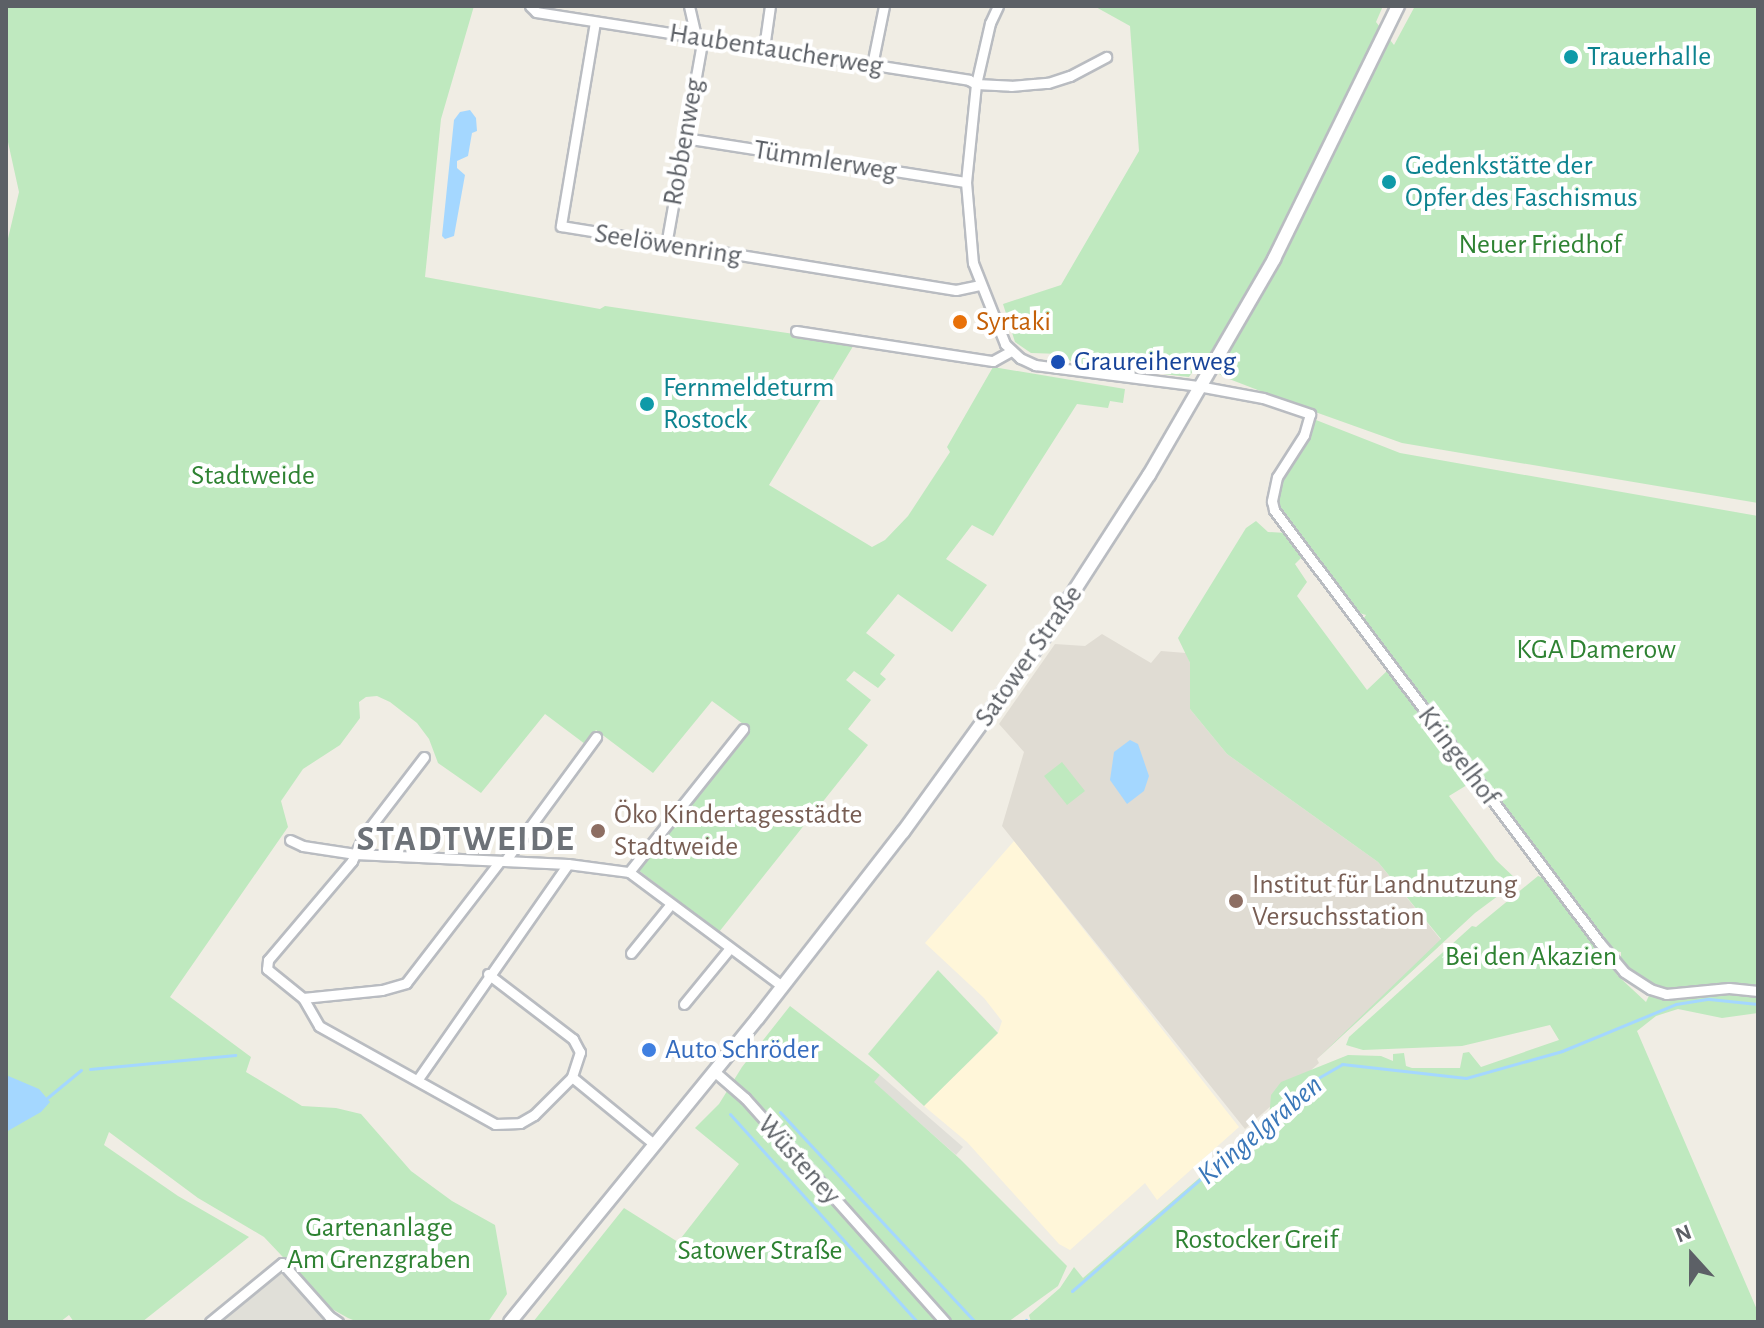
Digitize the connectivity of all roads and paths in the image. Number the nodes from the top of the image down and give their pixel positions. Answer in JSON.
{"nodes":[{"id":1,"x":530,"y":6,"type":"edge"},
{"id":2,"x":689,"y":6,"type":"edge"},
{"id":3,"x":770,"y":6,"type":"edge"},
{"id":4,"x":884,"y":6,"type":"edge"},
{"id":5,"x":998,"y":6,"type":"edge"},
{"id":6,"x":1398,"y":6,"type":"edge"},
{"id":7,"x":595,"y":22,"type":"junction"},
{"id":8,"x":699,"y":38,"type":"junction"},
{"id":9,"x":764,"y":48,"type":"junction"},
{"id":10,"x":1106,"y":57,"type":"dead end"},
{"id":11,"x":872,"y":65,"type":"junction"},
{"id":12,"x":976,"y":84,"type":"junction"},
{"id":13,"x":684,"y":138,"type":"junction"},
{"id":14,"x":966,"y":182,"type":"junction"},
{"id":15,"x":666,"y":245,"type":"junction"},
{"id":16,"x":980,"y":285,"type":"junction"},
{"id":17,"x":796,"y":331,"type":"dead end"},
{"id":18,"x":1011,"y":351,"type":"junction"},
{"id":19,"x":1198,"y":386,"type":"junction"},
{"id":20,"x":743,"y":729,"type":"dead end"},
{"id":21,"x":596,"y":737,"type":"dead end"},
{"id":22,"x":424,"y":757,"type":"dead end"},
{"id":23,"x":290,"y":840,"type":"dead end"},
{"id":24,"x":355,"y":854,"type":"junction"},
{"id":25,"x":502,"y":861,"type":"junction"},
{"id":26,"x":568,"y":864,"type":"junction"},
{"id":27,"x":629,"y":872,"type":"junction"},
{"id":28,"x":671,"y":904,"type":"junction"},
{"id":29,"x":730,"y":948,"type":"junction"},
{"id":30,"x":631,"y":953,"type":"dead end"},
{"id":31,"x":488,"y":974,"type":"junction"},
{"id":32,"x":782,"y":986,"type":"junction"},
{"id":33,"x":1758,"y":991,"type":"edge"},
{"id":34,"x":303,"y":998,"type":"junction"},
{"id":35,"x":684,"y":1004,"type":"dead end"},
{"id":36,"x":715,"y":1072,"type":"junction"},
{"id":37,"x":572,"y":1077,"type":"junction"},
{"id":38,"x":418,"y":1079,"type":"junction"},
{"id":39,"x":654,"y":1144,"type":"junction"},
{"id":40,"x":210,"y":1322,"type":"edge"},
{"id":41,"x":338,"y":1322,"type":"edge"},
{"id":42,"x":510,"y":1322,"type":"edge"},
{"id":43,"x":945,"y":1322,"type":"edge"}],
"edges":[{"from":1,"to":7,"type":"street","name":"Haubentaucherweg"},
{"from":2,"to":8,"type":"street"},
{"from":3,"to":9,"type":"street"},
{"from":4,"to":11,"type":"street"},
{"from":5,"to":12,"type":"street"},
{"from":6,"to":19,"type":"main road","name":"Satower Straße"},
{"from":7,"to":8,"type":"street","name":"Haubentaucherweg"},
{"from":7,"to":15,"type":"street","name":"Seelöwenring"},
{"from":8,"to":9,"type":"street","name":"Haubentaucherweg"},
{"from":8,"to":13,"type":"street","name":"Robbenweg"},
{"from":9,"to":11,"type":"street","name":"Haubentaucherweg"},
{"from":10,"to":12,"type":"street","name":"Haubentaucherweg"},
{"from":11,"to":12,"type":"street","name":"Haubentaucherweg"},
{"from":12,"to":14,"type":"street"},
{"from":13,"to":14,"type":"street","name":"Tümmlerweg"},
{"from":13,"to":15,"type":"street","name":"Robbenweg"},
{"from":14,"to":16,"type":"street"},
{"from":15,"to":16,"type":"street","name":"Seelöwenring"},
{"from":16,"to":18,"type":"street"},
{"from":17,"to":18,"type":"street"},
{"from":18,"to":19,"type":"street"},
{"from":19,"to":32,"type":"main road","name":"Satower Straße"},
{"from":19,"to":33,"type":"street","name":"Kringelhof"},
{"from":20,"to":27,"type":"street"},
{"from":21,"to":25,"type":"street"},
{"from":22,"to":24,"type":"street"},
{"from":23,"to":24,"type":"street"},
{"from":24,"to":25,"type":"street"},
{"from":24,"to":34,"type":"street"},
{"from":25,"to":26,"type":"street"},
{"from":25,"to":34,"type":"street"},
{"from":26,"to":27,"type":"street"},
{"from":26,"to":31,"type":"street"},
{"from":27,"to":28,"type":"street"},
{"from":28,"to":29,"type":"street"},
{"from":28,"to":30,"type":"street"},
{"from":29,"to":32,"type":"street"},
{"from":29,"to":35,"type":"street"},
{"from":31,"to":37,"type":"street"},
{"from":31,"to":38,"type":"street"},
{"from":32,"to":36,"type":"main road","name":"Satower Straße"},
{"from":34,"to":38,"type":"street"},
{"from":36,"to":39,"type":"main road","name":"Satower Straße"},
{"from":36,"to":43,"type":"street","name":"Wüsteney"},
{"from":37,"to":38,"type":"street"},
{"from":37,"to":39,"type":"street"},
{"from":39,"to":42,"type":"main road","name":"Satower Straße"},
{"from":40,"to":41,"type":"street"}]}
